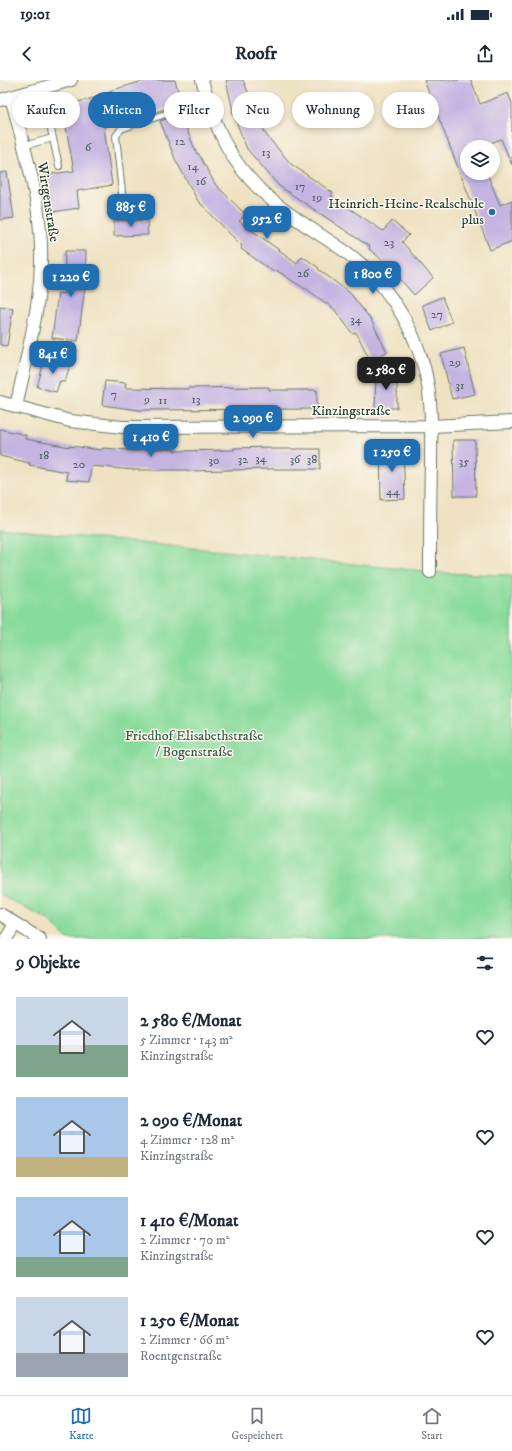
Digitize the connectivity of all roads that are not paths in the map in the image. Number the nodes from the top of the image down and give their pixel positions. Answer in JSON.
{"nodes":[{"id":1,"x":70,"y":80,"type":"edge"},
{"id":2,"x":202,"y":80,"type":"edge"},
{"id":3,"x":42,"y":88,"type":"junction"},
{"id":4,"x":205,"y":92,"type":"edge"},
{"id":5,"x":5,"y":98,"type":"edge"},
{"id":6,"x":164,"y":114,"type":"edge"},
{"id":7,"x":218,"y":128,"type":"edge"},
{"id":8,"x":53,"y":138,"type":"junction"},
{"id":9,"x":23,"y":146,"type":"junction"},
{"id":10,"x":59,"y":166,"type":"dead end"},
{"id":11,"x":124,"y":212,"type":"dead end"},
{"id":12,"x":0,"y":402,"type":"edge"},
{"id":13,"x":16,"y":407,"type":"junction"},
{"id":14,"x":512,"y":422,"type":"edge"},
{"id":15,"x":431,"y":426,"type":"junction"},
{"id":16,"x":430,"y":572,"type":"dead end"},
{"id":17,"x":0,"y":914,"type":"edge"},
{"id":18,"x":15,"y":924,"type":"junction"},
{"id":19,"x":6,"y":939,"type":"edge"},
{"id":20,"x":40,"y":939,"type":"edge"}],
"edges":[{"from":1,"to":3,"type":"street"},
{"from":2,"to":4,"type":"street"},
{"from":3,"to":5,"type":"street"},
{"from":3,"to":8,"type":"lane"},
{"from":5,"to":9,"type":"street","name":"Wirtgenstraße"},
{"from":6,"to":11,"type":"lane"},
{"from":7,"to":15,"type":"street"},
{"from":8,"to":9,"type":"lane"},
{"from":8,"to":10,"type":"lane"},
{"from":9,"to":13,"type":"street","name":"Wirtgenstraße"},
{"from":12,"to":13,"type":"street","name":"Kinzingstraße"},
{"from":13,"to":15,"type":"street","name":"Kinzingstraße"},
{"from":14,"to":15,"type":"street","name":"Kinzingstraße"},
{"from":15,"to":16,"type":"street"},
{"from":17,"to":18,"type":"street"},
{"from":18,"to":19,"type":"street"},
{"from":18,"to":20,"type":"street"}]}
